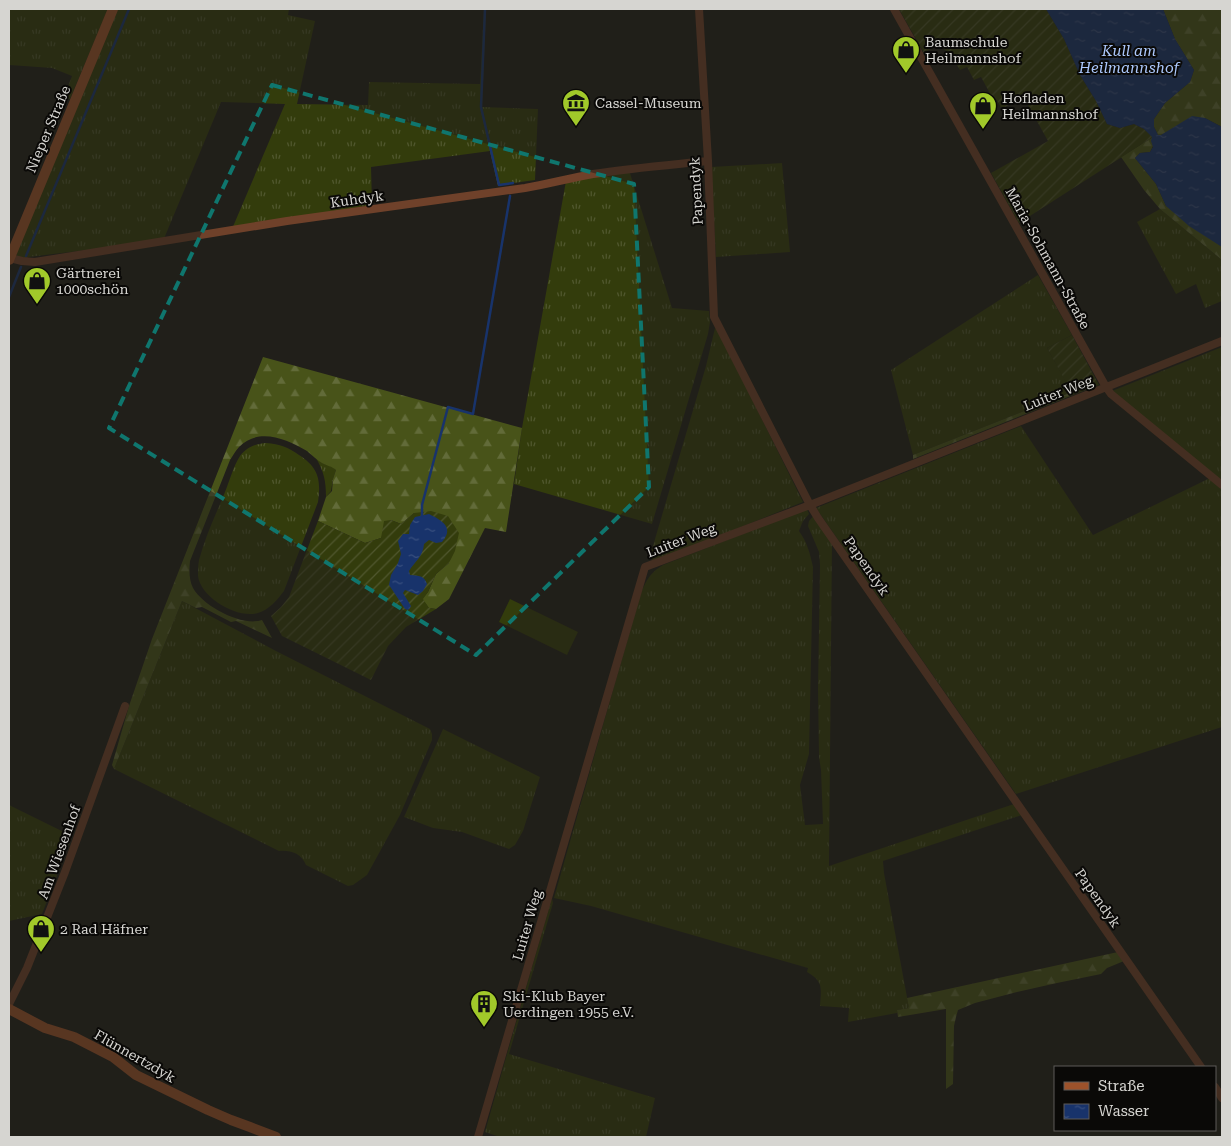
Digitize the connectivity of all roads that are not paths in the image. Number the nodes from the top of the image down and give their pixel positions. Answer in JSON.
{"nodes":[{"id":1,"x":113,"y":9,"type":"edge"},
{"id":2,"x":699,"y":9,"type":"edge"},
{"id":3,"x":894,"y":9,"type":"edge"},
{"id":4,"x":708,"y":162,"type":"junction"},
{"id":5,"x":9,"y":259,"type":"edge"},
{"id":6,"x":1222,"y":341,"type":"edge"},
{"id":7,"x":1106,"y":387,"type":"junction"},
{"id":8,"x":1222,"y":485,"type":"edge"},
{"id":9,"x":810,"y":505,"type":"junction"},
{"id":10,"x":125,"y":706,"type":"dead end"},
{"id":11,"x":9,"y":1004,"type":"edge"},
{"id":12,"x":9,"y":1009,"type":"edge"},
{"id":13,"x":1200,"y":1066,"type":"edge"},
{"id":14,"x":276,"y":1137,"type":"edge"},
{"id":15,"x":478,"y":1137,"type":"edge"}],
"edges":[{"from":1,"to":5,"type":"street","name":"Nieper Straße"},
{"from":2,"to":4,"type":"street","name":"Papendyk"},
{"from":3,"to":7,"type":"street","name":"Maria-Sohmann-Straße"},
{"from":4,"to":5,"type":"street","name":"Kuhdyk"},
{"from":4,"to":9,"type":"street","name":"Papendyk"},
{"from":6,"to":7,"type":"street","name":"Luiter Weg"},
{"from":7,"to":8,"type":"street","name":"Maria-Sohmann-Straße"},
{"from":7,"to":9,"type":"street","name":"Luiter Weg"},
{"from":9,"to":13,"type":"street","name":"Papendyk"},
{"from":9,"to":15,"type":"street","name":"Luiter Weg"},
{"from":10,"to":11,"type":"street","name":"Am Wiesenhof"},
{"from":12,"to":14,"type":"street","name":"Flünnertzdyk"}]}
